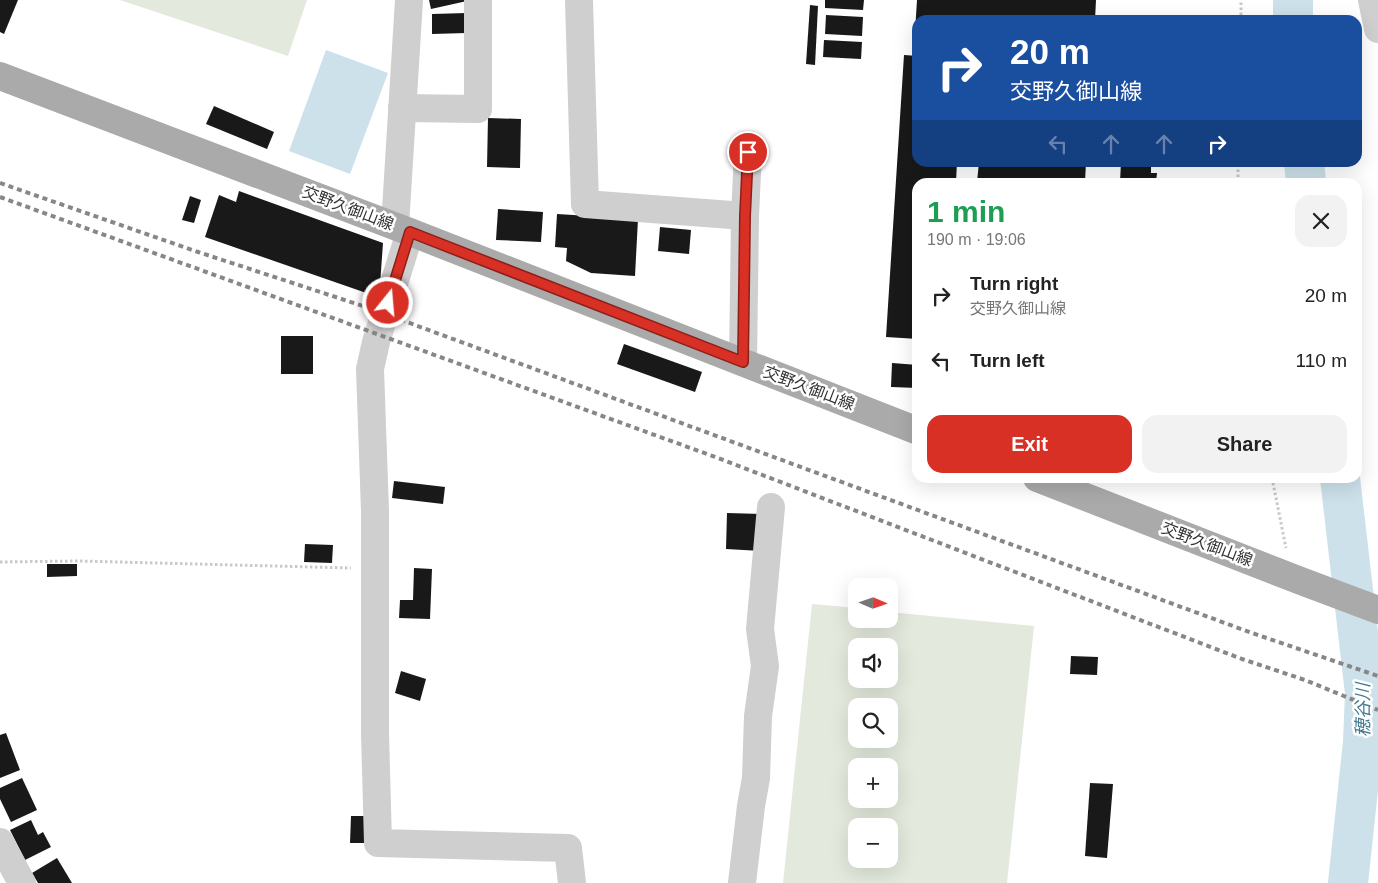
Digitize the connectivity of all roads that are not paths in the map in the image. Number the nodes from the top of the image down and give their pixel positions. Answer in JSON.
{"nodes":[{"id":1,"x":409,"y":0,"type":"edge"},
{"id":2,"x":478,"y":0,"type":"edge"},
{"id":3,"x":579,"y":0,"type":"edge"},
{"id":4,"x":1372,"y":0,"type":"edge"},
{"id":5,"x":1378,"y":29,"type":"edge"},
{"id":6,"x":0,"y":76,"type":"edge"},
{"id":7,"x":402,"y":108,"type":"junction"},
{"id":8,"x":748,"y":152,"type":"dead end"},
{"id":9,"x":745,"y":216,"type":"junction"},
{"id":10,"x":402,"y":229,"type":"junction"},
{"id":11,"x":388,"y":303,"type":"tunnel mouth"},
{"id":12,"x":376,"y":342,"type":"tunnel mouth"},
{"id":13,"x":743,"y":362,"type":"junction"},
{"id":14,"x":912,"y":429,"type":"edge"},
{"id":15,"x":1050,"y":483,"type":"edge"},
{"id":16,"x":771,"y":507,"type":"dead end"},
{"id":17,"x":1378,"y":610,"type":"edge"},
{"id":18,"x":0,"y":842,"type":"edge"},
{"id":19,"x":22,"y":883,"type":"edge"},
{"id":20,"x":572,"y":883,"type":"edge"},
{"id":21,"x":742,"y":883,"type":"edge"}],
"edges":[{"from":1,"to":7,"type":"street"},
{"from":2,"to":7,"type":"street"},
{"from":3,"to":9,"type":"street"},
{"from":4,"to":5,"type":"street"},
{"from":6,"to":10,"type":"main road","name":"交野久御山線"},
{"from":7,"to":10,"type":"street"},
{"from":8,"to":9,"type":"street"},
{"from":9,"to":13,"type":"street"},
{"from":10,"to":11,"type":"street"},
{"from":10,"to":13,"type":"main road","name":"交野久御山線"},
{"from":12,"to":20,"type":"street"},
{"from":13,"to":14,"type":"main road","name":"交野久御山線"},
{"from":15,"to":17,"type":"main road","name":"交野久御山線"},
{"from":16,"to":21,"type":"street"},
{"from":18,"to":19,"type":"street"}]}
